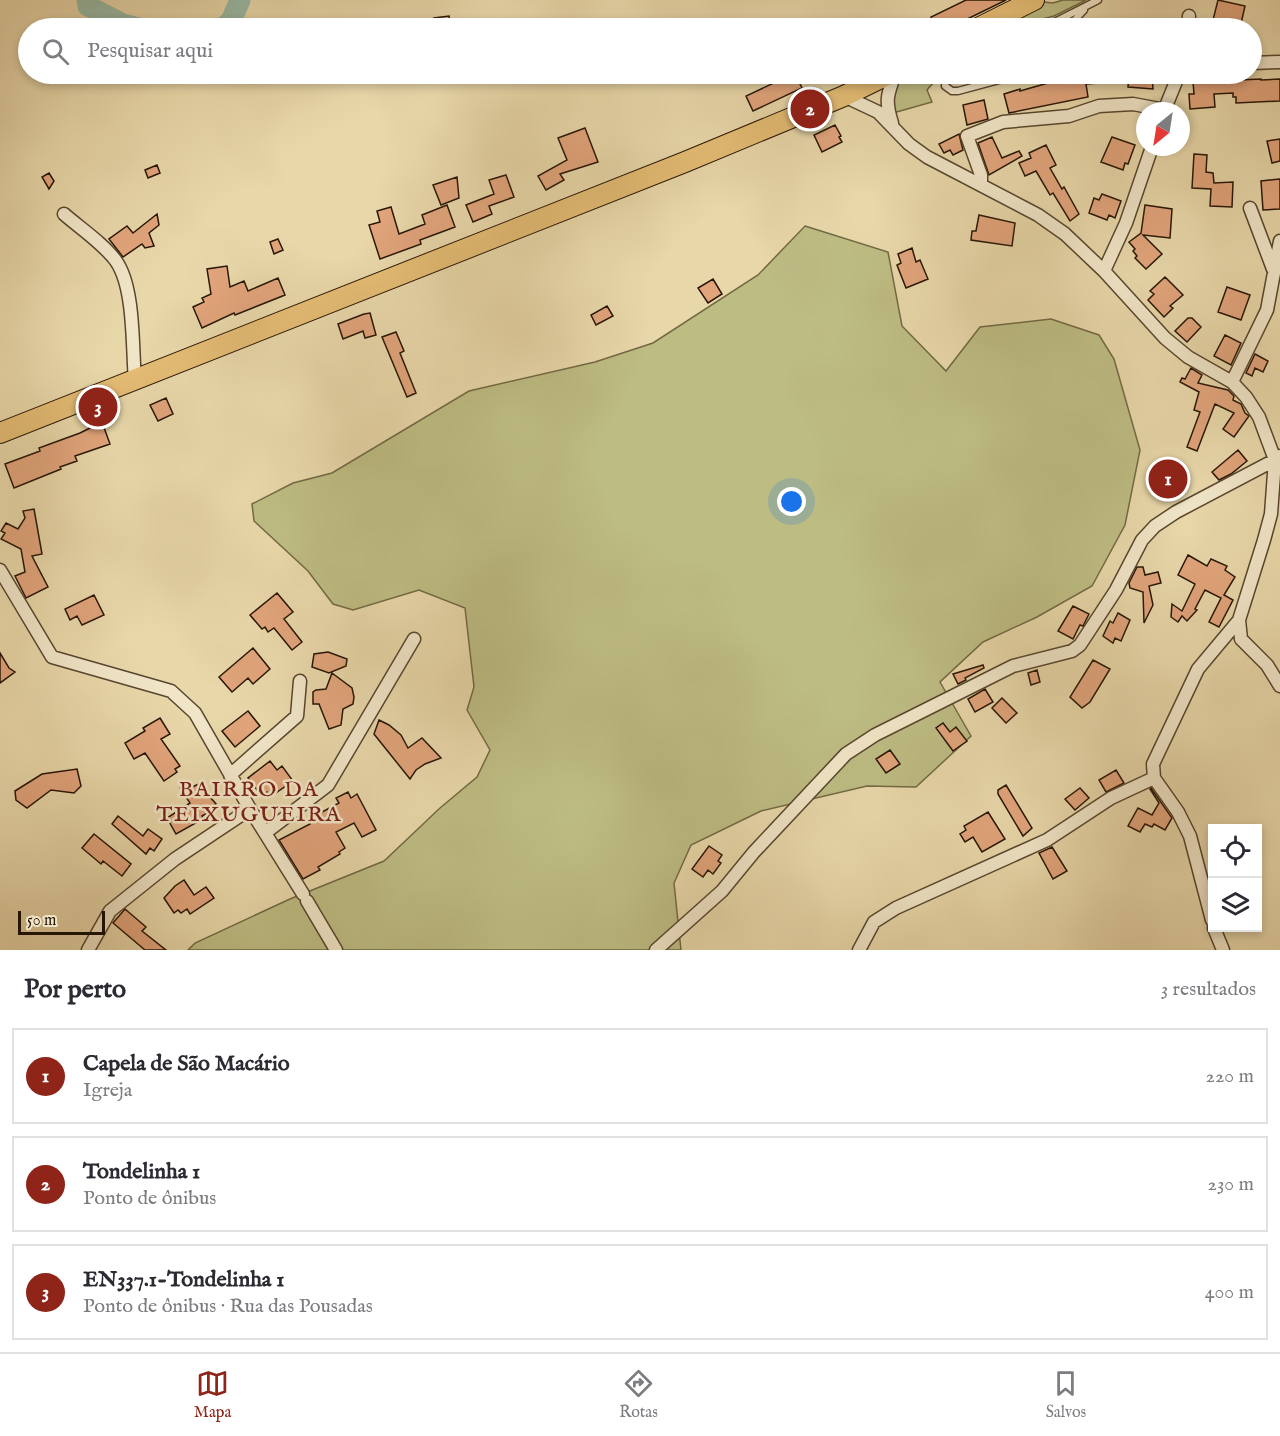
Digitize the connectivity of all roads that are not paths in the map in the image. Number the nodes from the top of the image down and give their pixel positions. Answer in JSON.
{"nodes":[{"id":1,"x":1034,"y":0,"type":"edge"},
{"id":2,"x":1099,"y":0,"type":"edge"},
{"id":3,"x":998,"y":18,"type":"edge"},
{"id":4,"x":1063,"y":18,"type":"edge"},
{"id":5,"x":1076,"y":18,"type":"edge"},
{"id":6,"x":1280,"y":62,"type":"edge"},
{"id":7,"x":1262,"y":63,"type":"edge"},
{"id":8,"x":868,"y":84,"type":"junction"},
{"id":9,"x":892,"y":84,"type":"edge"},
{"id":10,"x":945,"y":84,"type":"edge"},
{"id":11,"x":984,"y":84,"type":"edge"},
{"id":12,"x":1175,"y":84,"type":"edge"},
{"id":13,"x":887,"y":95,"type":"junction"},
{"id":14,"x":843,"y":96,"type":"junction"},
{"id":15,"x":1168,"y":102,"type":"edge"},
{"id":16,"x":1136,"y":105,"type":"edge"},
{"id":17,"x":866,"y":106,"type":"junction"},
{"id":18,"x":892,"y":124,"type":"junction"},
{"id":19,"x":1149,"y":156,"type":"edge"},
{"id":20,"x":981,"y":185,"type":"junction"},
{"id":21,"x":1250,"y":208,"type":"dead end"},
{"id":22,"x":64,"y":214,"type":"dead end"},
{"id":23,"x":1280,"y":241,"type":"edge"},
{"id":24,"x":1274,"y":270,"type":"junction"},
{"id":25,"x":1104,"y":271,"type":"junction"},
{"id":26,"x":135,"y":380,"type":"junction"},
{"id":27,"x":1232,"y":382,"type":"junction"},
{"id":28,"x":0,"y":433,"type":"edge"},
{"id":29,"x":1278,"y":458,"type":"edge"},
{"id":30,"x":1276,"y":516,"type":"edge"},
{"id":31,"x":0,"y":570,"type":"edge"},
{"id":32,"x":1239,"y":620,"type":"junction"},
{"id":33,"x":414,"y":639,"type":"dead end"},
{"id":34,"x":300,"y":681,"type":"dead end"},
{"id":35,"x":1280,"y":686,"type":"edge"},
{"id":36,"x":230,"y":775,"type":"junction"},
{"id":37,"x":1154,"y":778,"type":"junction"},
{"id":38,"x":250,"y":809,"type":"junction"},
{"id":39,"x":265,"y":833,"type":"junction"},
{"id":40,"x":1208,"y":905,"type":"edge"},
{"id":41,"x":1216,"y":932,"type":"edge"},
{"id":42,"x":88,"y":950,"type":"edge"},
{"id":43,"x":336,"y":950,"type":"edge"},
{"id":44,"x":656,"y":950,"type":"edge"},
{"id":45,"x":859,"y":950,"type":"edge"},
{"id":46,"x":1223,"y":950,"type":"edge"}],
"edges":[{"from":1,"to":3,"type":"main road"},
{"from":2,"to":4,"type":"lane"},
{"from":2,"to":5,"type":"lane"},
{"from":6,"to":7,"type":"street"},
{"from":8,"to":13,"type":"street"},
{"from":8,"to":14,"type":"main road"},
{"from":8,"to":17,"type":"street"},
{"from":9,"to":13,"type":"street"},
{"from":10,"to":11,"type":"lane"},
{"from":12,"to":15,"type":"street"},
{"from":13,"to":18,"type":"street"},
{"from":14,"to":17,"type":"street"},
{"from":14,"to":26,"type":"main road"},
{"from":16,"to":20,"type":"street"},
{"from":17,"to":18,"type":"street"},
{"from":18,"to":20,"type":"street"},
{"from":19,"to":25,"type":"street"},
{"from":20,"to":25,"type":"street"},
{"from":21,"to":24,"type":"street"},
{"from":22,"to":26,"type":"street"},
{"from":23,"to":24,"type":"street"},
{"from":24,"to":27,"type":"street"},
{"from":25,"to":27,"type":"street"},
{"from":26,"to":28,"type":"main road"},
{"from":27,"to":29,"type":"street"},
{"from":29,"to":30,"type":"street"},
{"from":29,"to":44,"type":"street"},
{"from":30,"to":32,"type":"street"},
{"from":31,"to":36,"type":"street"},
{"from":32,"to":35,"type":"street"},
{"from":32,"to":37,"type":"street"},
{"from":33,"to":39,"type":"street"},
{"from":34,"to":36,"type":"street"},
{"from":36,"to":38,"type":"street"},
{"from":37,"to":40,"type":"street"},
{"from":37,"to":45,"type":"street"},
{"from":38,"to":39,"type":"street"},
{"from":38,"to":42,"type":"street"},
{"from":39,"to":43,"type":"street"},
{"from":41,"to":46,"type":"street"}]}
